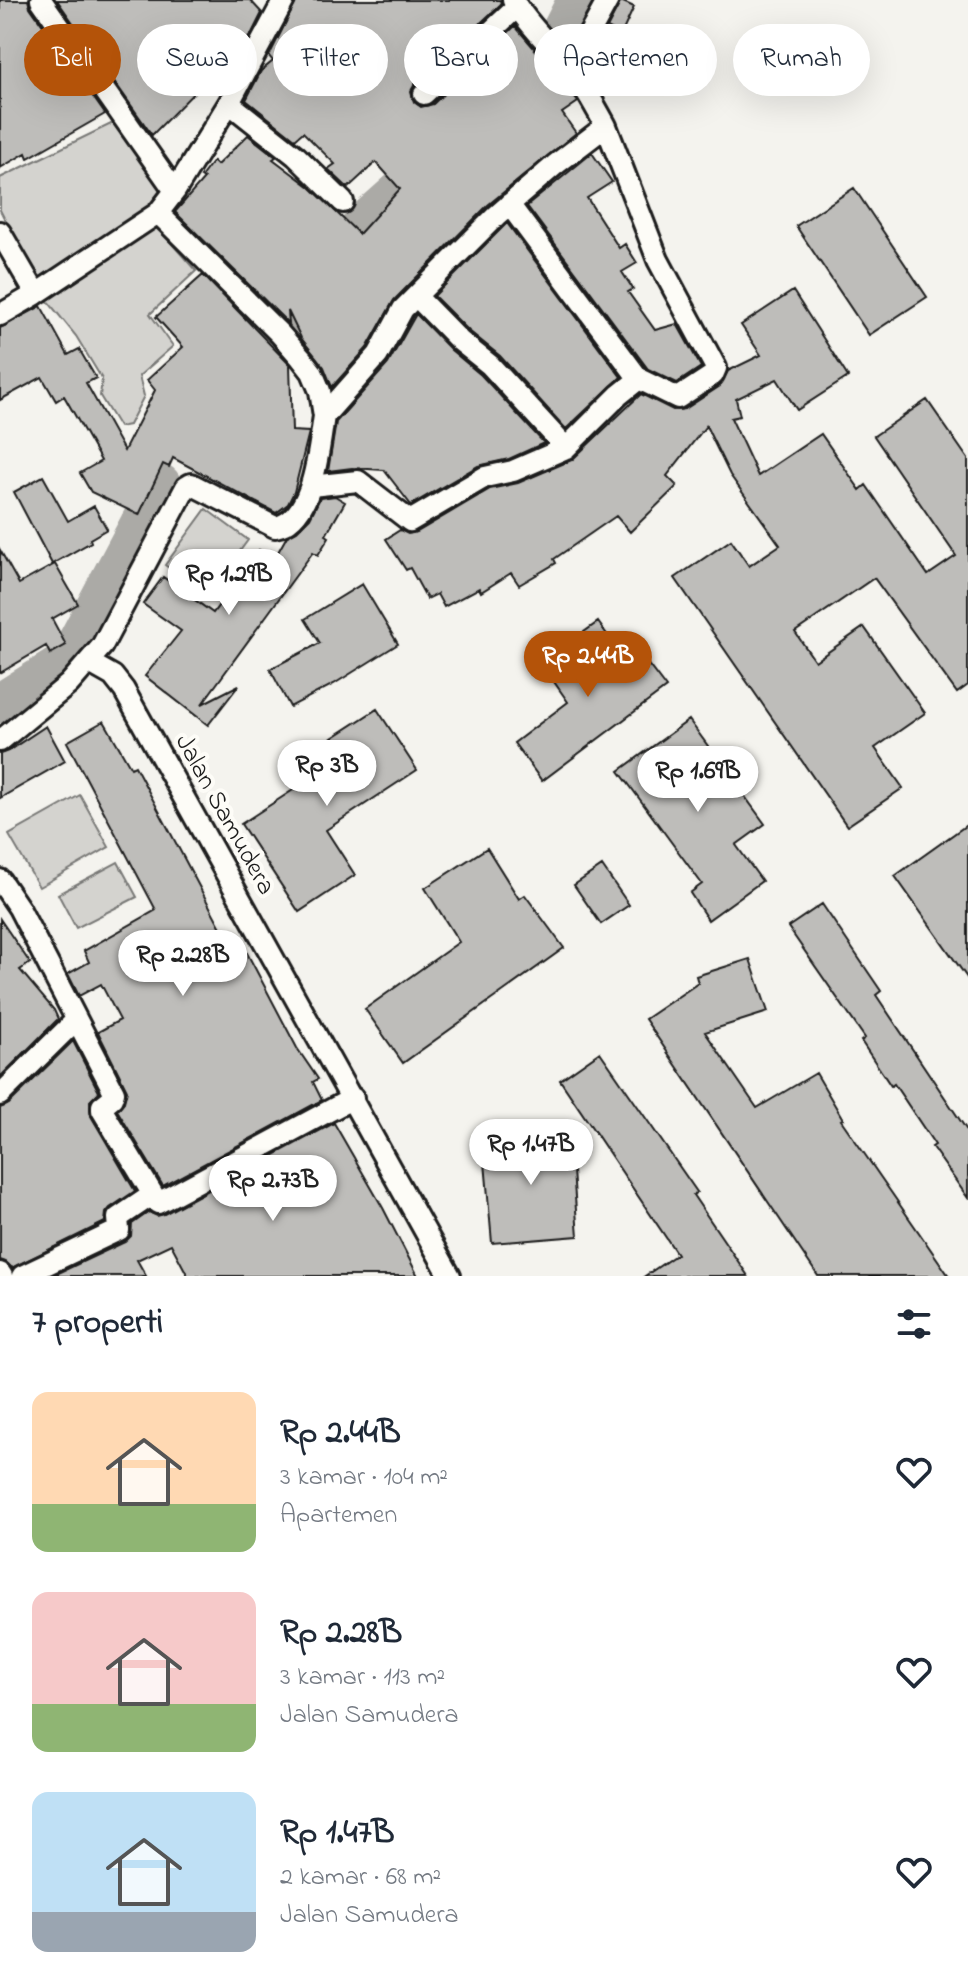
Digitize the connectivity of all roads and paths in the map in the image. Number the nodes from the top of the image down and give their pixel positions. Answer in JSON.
{"nodes":[{"id":1,"x":41,"y":0,"type":"edge"},
{"id":2,"x":284,"y":0,"type":"edge"},
{"id":3,"x":608,"y":0,"type":"edge"},
{"id":4,"x":515,"y":3,"type":"edge"},
{"id":5,"x":494,"y":24,"type":"edge"},
{"id":6,"x":595,"y":24,"type":"edge"},
{"id":7,"x":534,"y":27,"type":"edge"},
{"id":8,"x":590,"y":96,"type":"edge"},
{"id":9,"x":229,"y":103,"type":"junction"},
{"id":10,"x":606,"y":126,"type":"junction"},
{"id":11,"x":175,"y":191,"type":"junction"},
{"id":12,"x":343,"y":202,"type":"dead end"},
{"id":13,"x":509,"y":204,"type":"junction"},
{"id":14,"x":158,"y":213,"type":"junction"},
{"id":15,"x":0,"y":232,"type":"edge"},
{"id":16,"x":36,"y":294,"type":"junction"},
{"id":17,"x":416,"y":296,"type":"junction"},
{"id":18,"x":0,"y":315,"type":"edge"},
{"id":19,"x":639,"y":379,"type":"junction"},
{"id":20,"x":324,"y":416,"type":"junction"},
{"id":21,"x":566,"y":448,"type":"junction"},
{"id":22,"x":311,"y":486,"type":"junction"},
{"id":23,"x":90,"y":663,"type":"junction"},
{"id":24,"x":0,"y":741,"type":"edge"},
{"id":25,"x":0,"y":880,"type":"edge"},
{"id":26,"x":75,"y":1021,"type":"junction"},
{"id":27,"x":0,"y":1095,"type":"edge"},
{"id":28,"x":353,"y":1098,"type":"junction"},
{"id":29,"x":152,"y":1195,"type":"junction"},
{"id":30,"x":22,"y":1276,"type":"edge"},
{"id":31,"x":450,"y":1276,"type":"edge"}],
"edges":[{"from":1,"to":11,"type":"street"},
{"from":2,"to":9,"type":"street"},
{"from":3,"to":6,"type":"street"},
{"from":4,"to":5,"type":"street"},
{"from":4,"to":7,"type":"street"},
{"from":8,"to":10,"type":"street"},
{"from":9,"to":11,"type":"street"},
{"from":9,"to":12,"type":"street"},
{"from":10,"to":13,"type":"street"},
{"from":10,"to":19,"type":"street"},
{"from":11,"to":14,"type":"street"},
{"from":13,"to":17,"type":"street"},
{"from":13,"to":19,"type":"street"},
{"from":14,"to":16,"type":"street"},
{"from":14,"to":20,"type":"street"},
{"from":15,"to":16,"type":"street"},
{"from":16,"to":18,"type":"street"},
{"from":17,"to":20,"type":"street"},
{"from":17,"to":21,"type":"street"},
{"from":19,"to":21,"type":"street"},
{"from":20,"to":22,"type":"street"},
{"from":21,"to":22,"type":"street"},
{"from":22,"to":23,"type":"street"},
{"from":23,"to":24,"type":"street"},
{"from":23,"to":28,"type":"street","name":"Jalan Samudera"},
{"from":25,"to":26,"type":"street"},
{"from":26,"to":27,"type":"street"},
{"from":26,"to":29,"type":"street"},
{"from":28,"to":29,"type":"street"},
{"from":28,"to":31,"type":"street","name":"Jalan Samudera"},
{"from":29,"to":30,"type":"street"}]}
